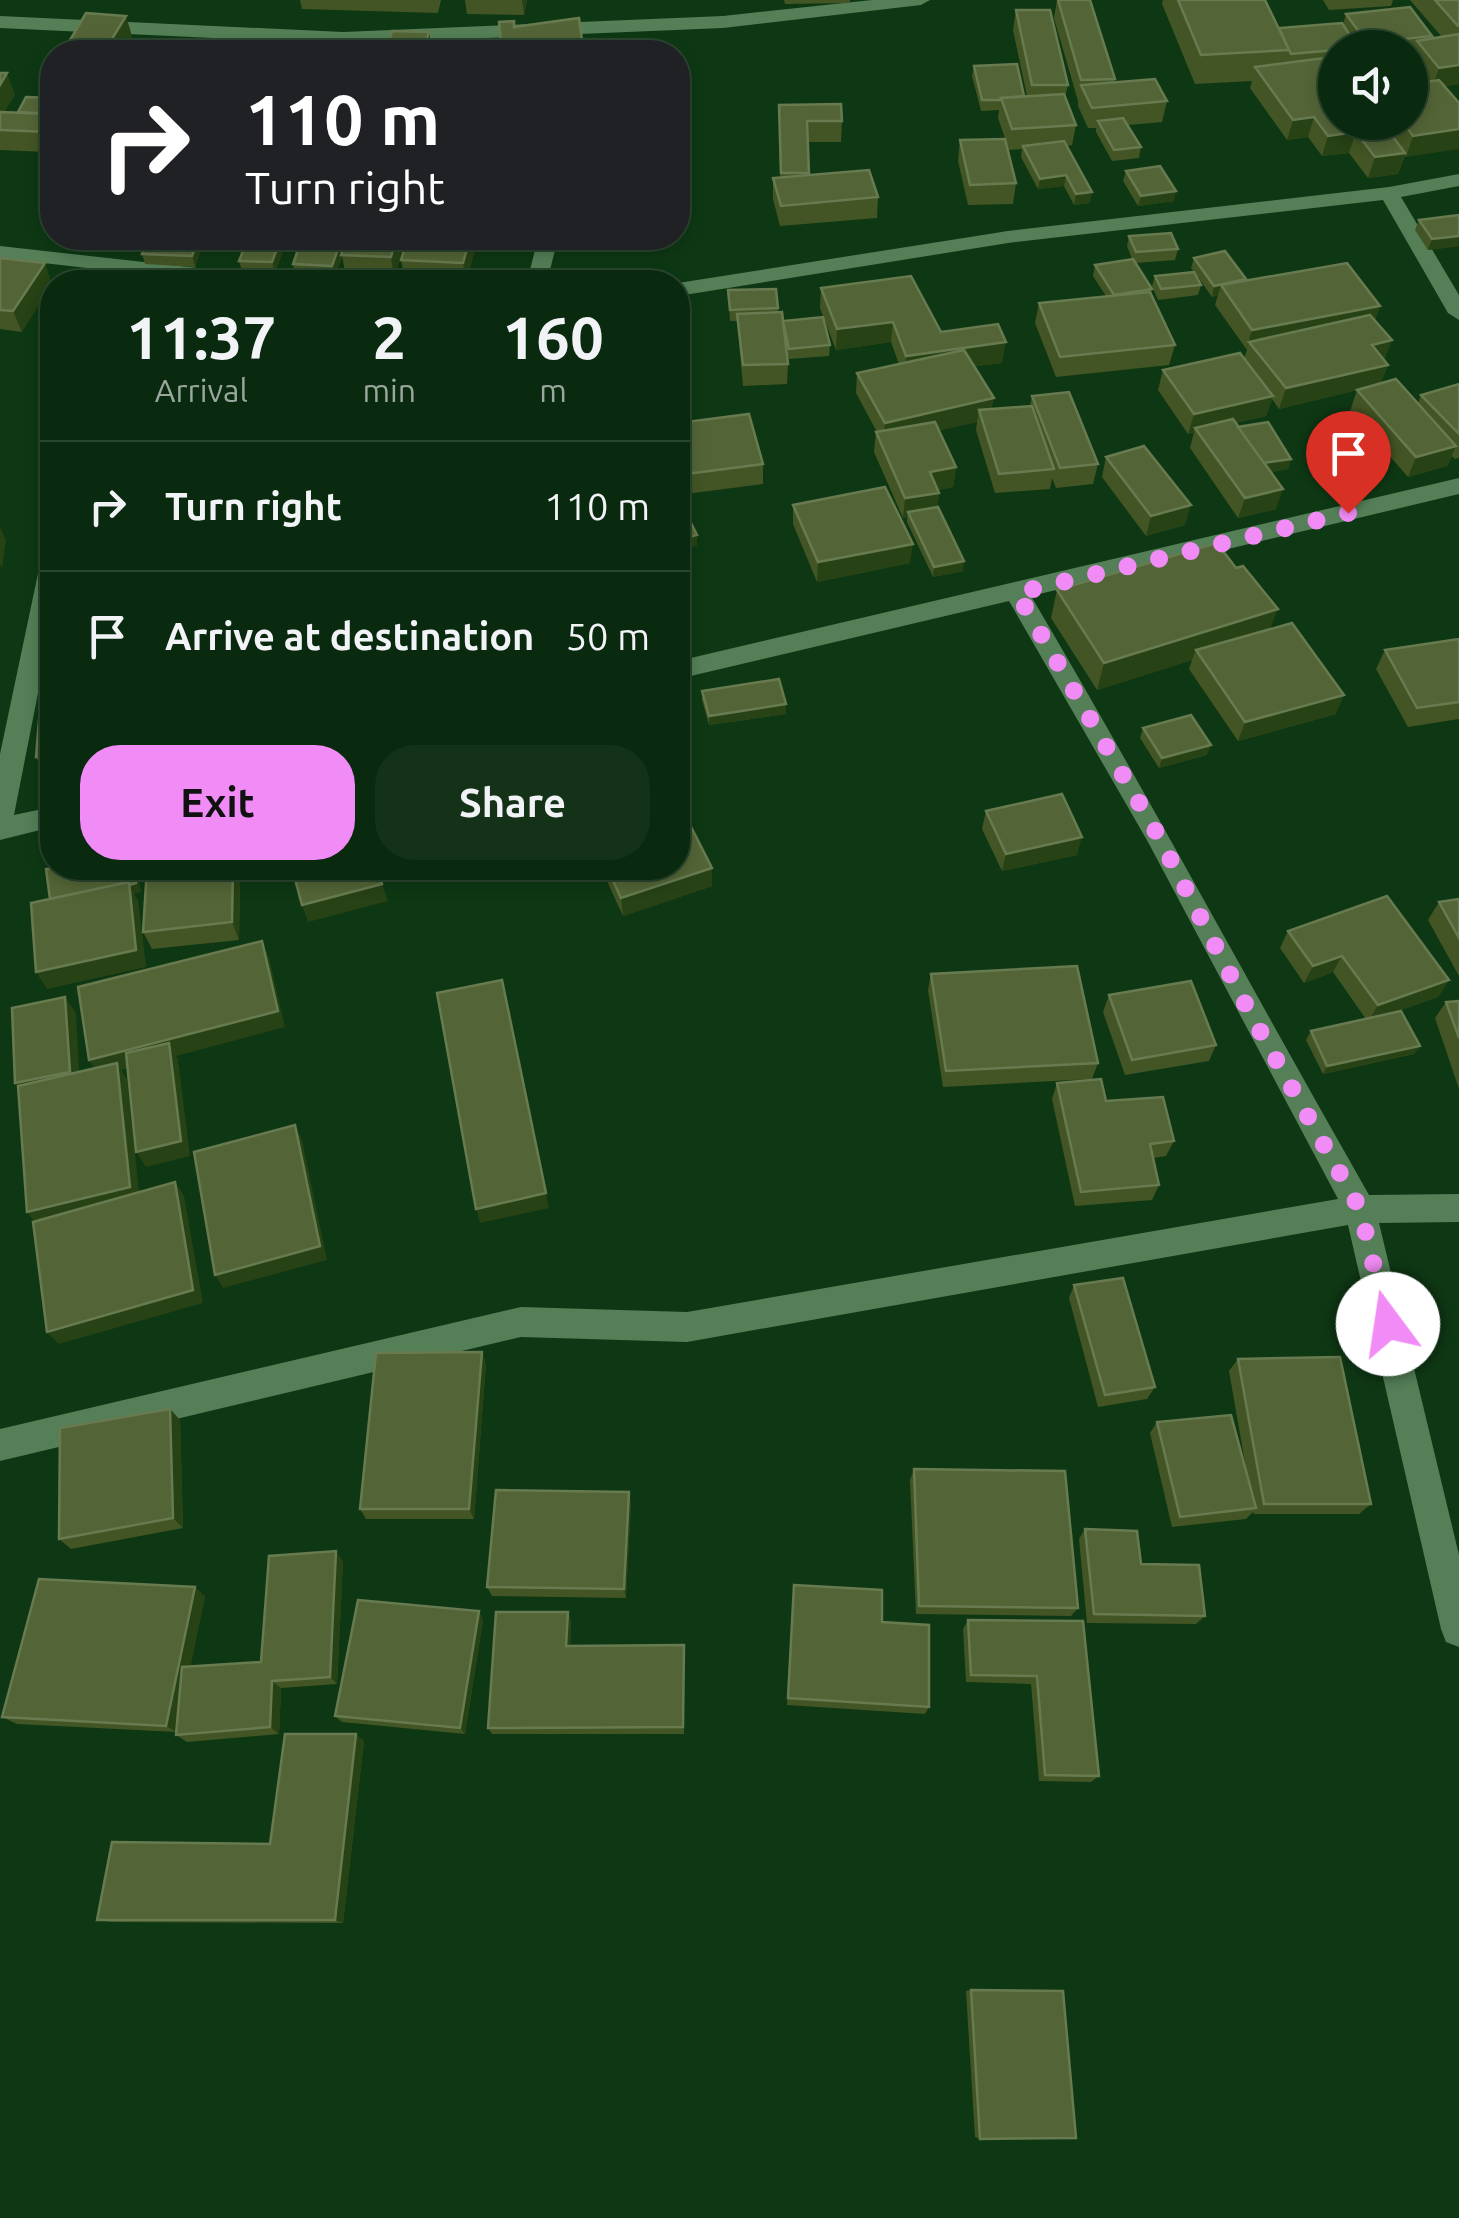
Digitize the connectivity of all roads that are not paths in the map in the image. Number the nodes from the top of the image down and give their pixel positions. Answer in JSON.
{"nodes":[{"id":1,"x":921,"y":0,"type":"edge"},
{"id":2,"x":0,"y":22,"type":"edge"},
{"id":3,"x":245,"y":34,"type":"junction"},
{"id":4,"x":242,"y":40,"type":"edge"},
{"id":5,"x":1459,"y":180,"type":"edge"},
{"id":6,"x":1388,"y":193,"type":"junction"},
{"id":7,"x":0,"y":252,"type":"edge"},
{"id":8,"x":92,"y":270,"type":"edge"},
{"id":9,"x":690,"y":288,"type":"edge"},
{"id":10,"x":1459,"y":313,"type":"edge"},
{"id":11,"x":1459,"y":486,"type":"edge"},
{"id":12,"x":1017,"y":593,"type":"junction"},
{"id":13,"x":40,"y":623,"type":"edge"},
{"id":14,"x":690,"y":667,"type":"edge"},
{"id":15,"x":0,"y":818,"type":"edge"},
{"id":16,"x":40,"y":819,"type":"edge"},
{"id":17,"x":0,"y":829,"type":"edge"},
{"id":18,"x":1459,"y":1208,"type":"edge"},
{"id":19,"x":1360,"y":1209,"type":"junction"},
{"id":20,"x":0,"y":1445,"type":"edge"},
{"id":21,"x":1459,"y":1629,"type":"edge"}],
"edges":[{"from":1,"to":3,"type":"street"},
{"from":2,"to":3,"type":"street"},
{"from":3,"to":4,"type":"street"},
{"from":5,"to":6,"type":"street"},
{"from":6,"to":9,"type":"street"},
{"from":6,"to":10,"type":"street"},
{"from":7,"to":8,"type":"street"},
{"from":11,"to":12,"type":"street"},
{"from":12,"to":14,"type":"street"},
{"from":12,"to":19,"type":"street"},
{"from":13,"to":15,"type":"street"},
{"from":16,"to":17,"type":"street"},
{"from":18,"to":19,"type":"street"},
{"from":19,"to":20,"type":"street"},
{"from":19,"to":21,"type":"street"}]}
